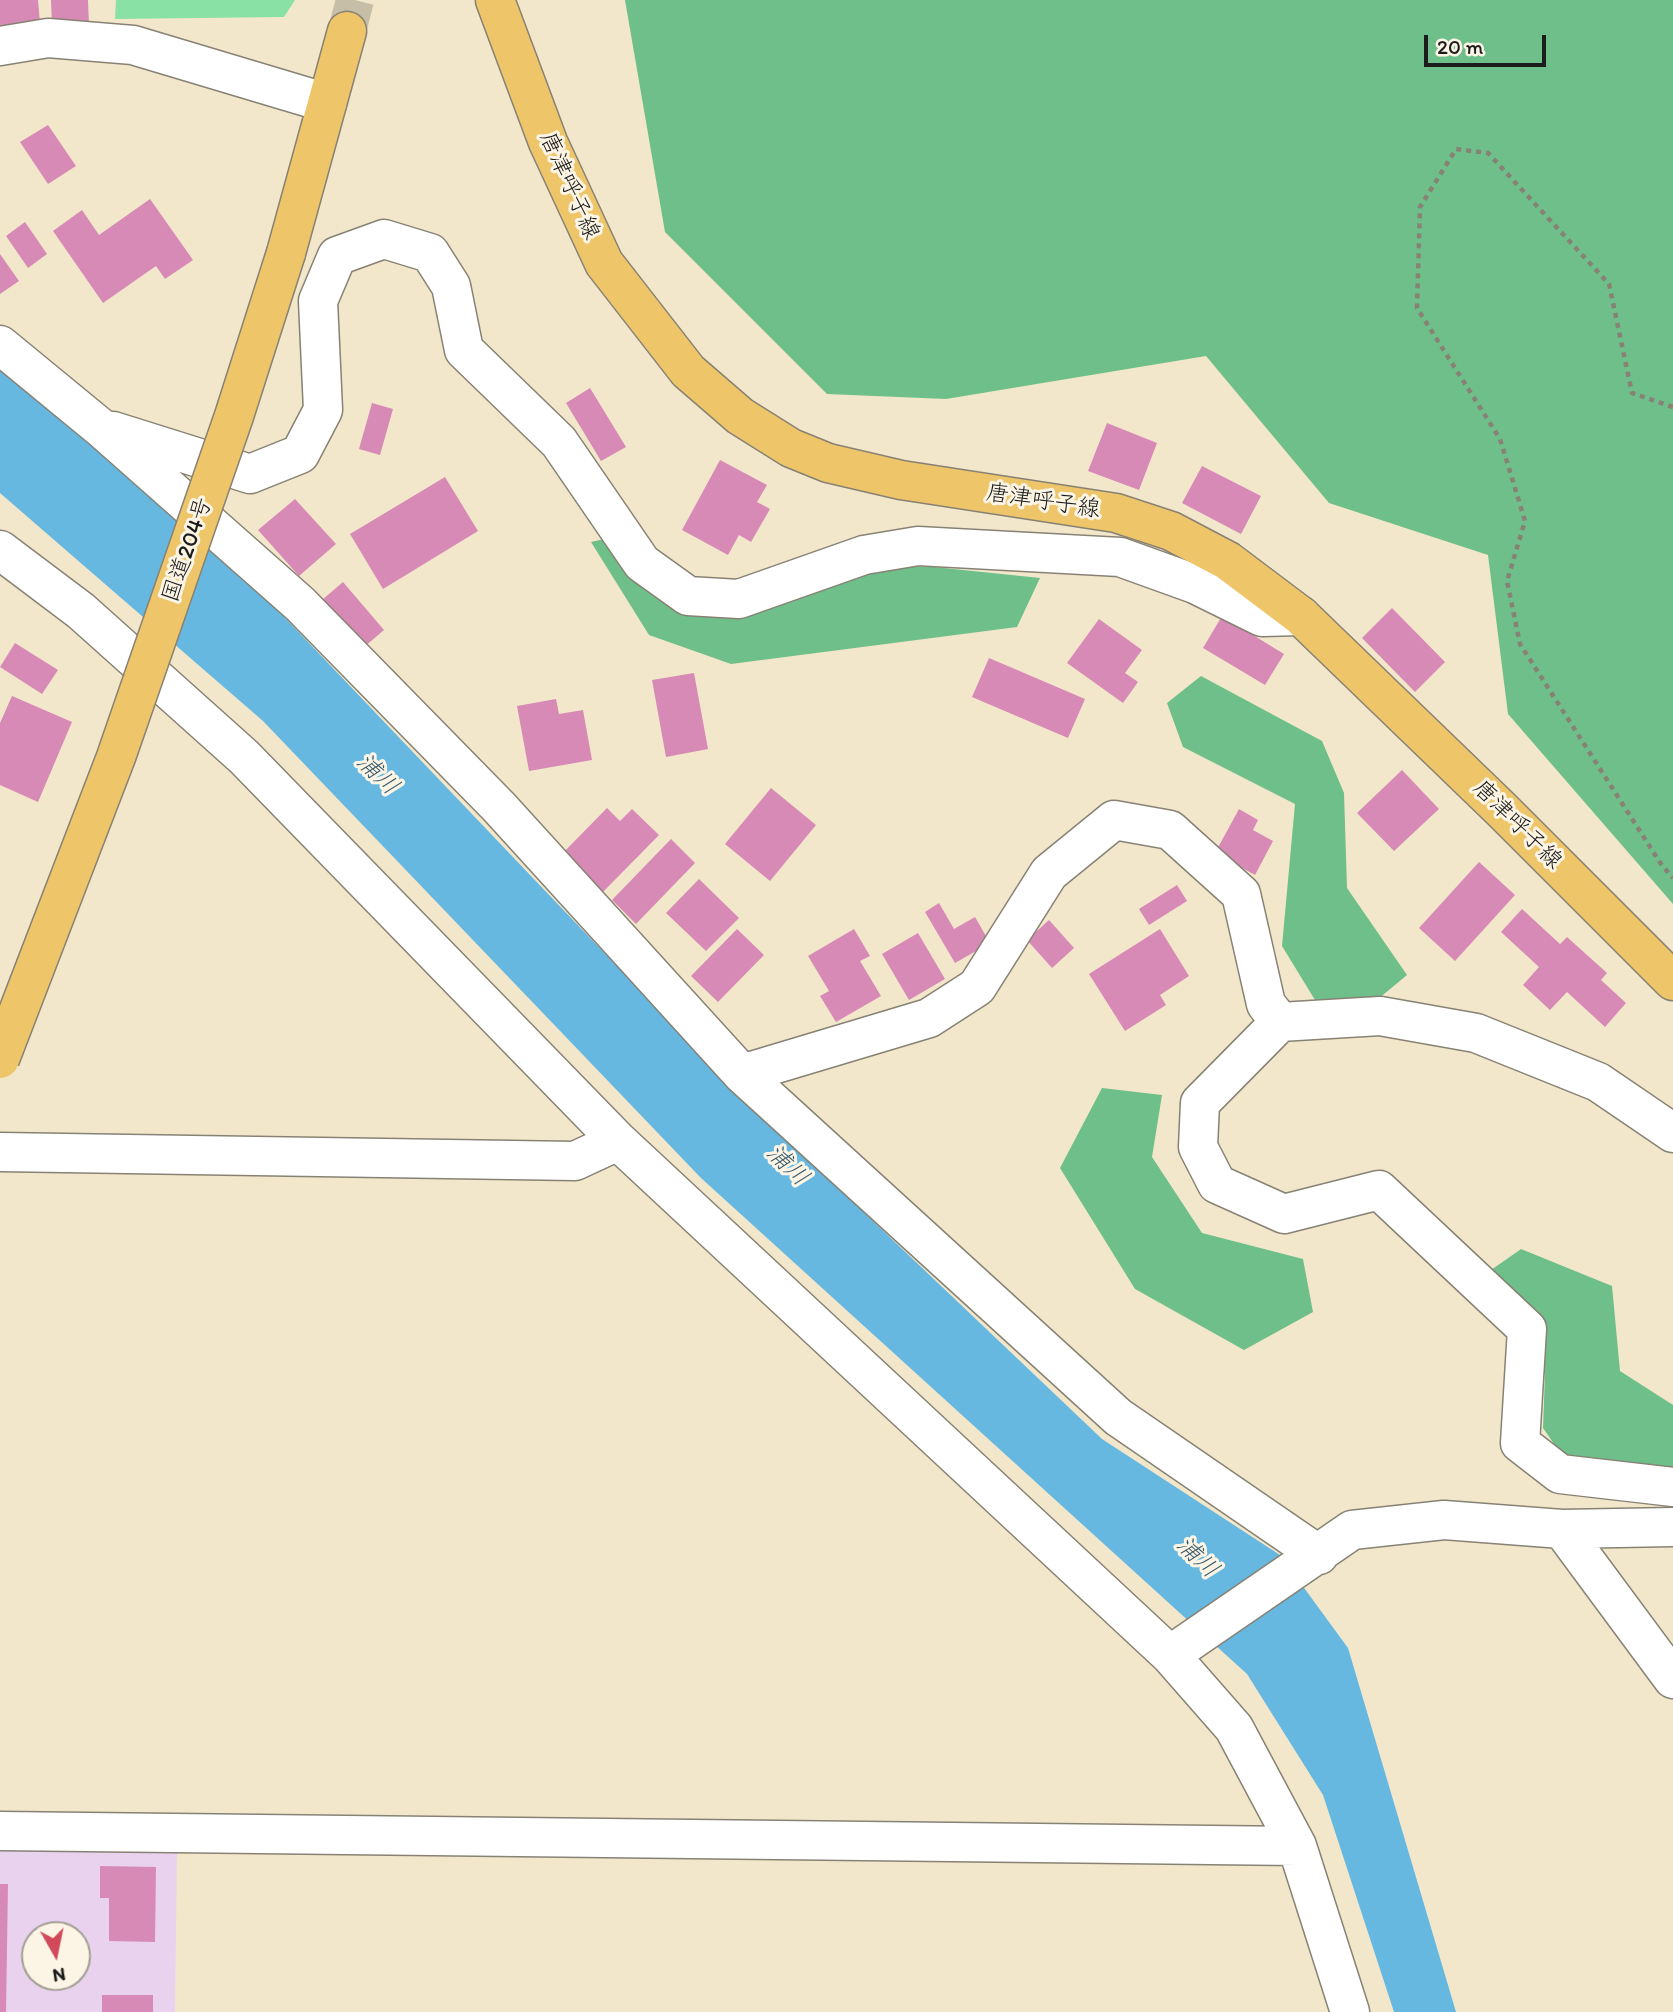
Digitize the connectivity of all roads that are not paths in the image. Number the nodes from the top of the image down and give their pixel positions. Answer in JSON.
{"nodes":[{"id":1,"x":495,"y":0,"type":"edge"},
{"id":2,"x":347,"y":31,"type":"tunnel mouth"},
{"id":3,"x":0,"y":46,"type":"edge"},
{"id":4,"x":327,"y":103,"type":"junction"},
{"id":5,"x":0,"y":345,"type":"edge"},
{"id":6,"x":101,"y":428,"type":"junction"},
{"id":7,"x":0,"y":550,"type":"edge"},
{"id":8,"x":1301,"y":616,"type":"junction"},
{"id":9,"x":1673,"y":981,"type":"edge"},
{"id":10,"x":1280,"y":1021,"type":"junction"},
{"id":11,"x":0,"y":1059,"type":"edge"},
{"id":12,"x":742,"y":1074,"type":"junction"},
{"id":13,"x":1673,"y":1133,"type":"edge"},
{"id":14,"x":618,"y":1141,"type":"junction"},
{"id":15,"x":0,"y":1152,"type":"edge"},
{"id":16,"x":1673,"y":1487,"type":"edge"},
{"id":17,"x":1673,"y":1527,"type":"edge"},
{"id":18,"x":1562,"y":1529,"type":"junction"},
{"id":19,"x":1319,"y":1555,"type":"junction"},
{"id":20,"x":1170,"y":1655,"type":"junction"},
{"id":21,"x":1673,"y":1679,"type":"edge"},
{"id":22,"x":0,"y":1830,"type":"edge"},
{"id":23,"x":1297,"y":1846,"type":"junction"},
{"id":24,"x":1350,"y":2012,"type":"edge"}],
"edges":[{"from":1,"to":8,"type":"main road","name":"唐津呼子線"},
{"from":2,"to":4,"type":"main road","name":"国道204号"},
{"from":3,"to":4,"type":"street"},
{"from":4,"to":11,"type":"main road","name":"国道204号","bridge":true},
{"from":5,"to":6,"type":"street"},
{"from":6,"to":8,"type":"street"},
{"from":6,"to":12,"type":"street"},
{"from":7,"to":14,"type":"street"},
{"from":8,"to":9,"type":"main road","name":"唐津呼子線"},
{"from":10,"to":12,"type":"street"},
{"from":10,"to":13,"type":"street"},
{"from":10,"to":16,"type":"street"},
{"from":12,"to":19,"type":"street"},
{"from":14,"to":15,"type":"street"},
{"from":14,"to":20,"type":"street"},
{"from":17,"to":18,"type":"street"},
{"from":18,"to":19,"type":"street"},
{"from":18,"to":21,"type":"street"},
{"from":19,"to":20,"type":"street"},
{"from":20,"to":23,"type":"street"},
{"from":22,"to":23,"type":"street"},
{"from":23,"to":24,"type":"street"}]}
